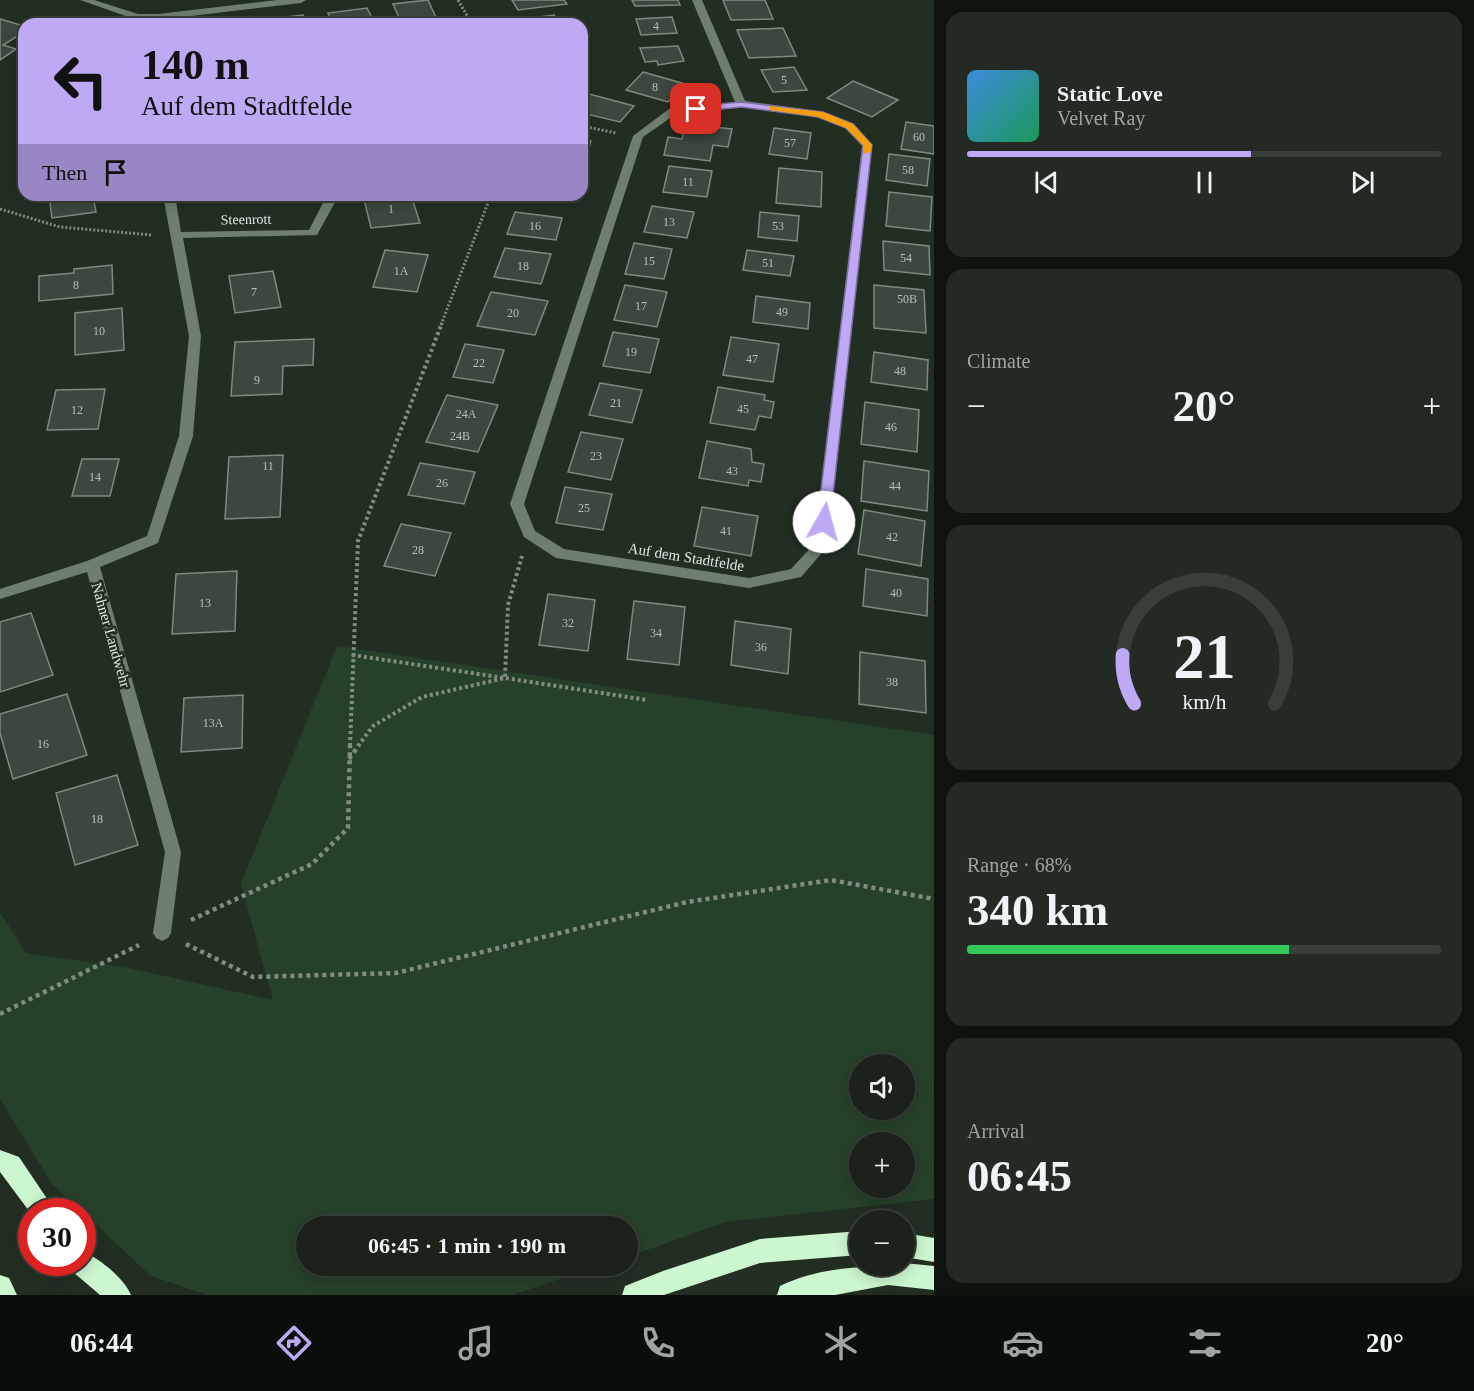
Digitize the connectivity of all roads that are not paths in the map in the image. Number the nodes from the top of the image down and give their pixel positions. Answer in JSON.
{"nodes":[{"id":1,"x":85,"y":0,"type":"edge"},
{"id":2,"x":301,"y":0,"type":"edge"},
{"id":3,"x":697,"y":0,"type":"edge"},
{"id":4,"x":131,"y":18,"type":"edge"},
{"id":5,"x":151,"y":18,"type":"edge"},
{"id":6,"x":741,"y":104,"type":"junction"},
{"id":7,"x":170,"y":201,"type":"edge"},
{"id":8,"x":330,"y":201,"type":"edge"},
{"id":9,"x":177,"y":235,"type":"junction"},
{"id":10,"x":92,"y":565,"type":"junction"},
{"id":11,"x":0,"y":594,"type":"edge"},
{"id":12,"x":162,"y":933,"type":"road end"},
{"id":13,"x":0,"y":1161,"type":"edge"},
{"id":14,"x":34,"y":1198,"type":"edge"},
{"id":15,"x":849,"y":1244,"type":"edge"},
{"id":16,"x":915,"y":1247,"type":"edge"},
{"id":17,"x":934,"y":1250,"type":"edge"},
{"id":18,"x":96,"y":1275,"type":"edge"},
{"id":19,"x":934,"y":1278,"type":"edge"},
{"id":20,"x":0,"y":1287,"type":"edge"},
{"id":21,"x":4,"y":1295,"type":"edge"},
{"id":22,"x":119,"y":1295,"type":"edge"},
{"id":23,"x":634,"y":1295,"type":"edge"},
{"id":24,"x":789,"y":1295,"type":"edge"}],
"edges":[{"from":1,"to":4,"type":"street"},
{"from":2,"to":5,"type":"street"},
{"from":3,"to":6,"type":"street"},
{"from":6,"to":6,"type":"street","name":"Auf dem Stadtfelde"},
{"from":7,"to":9,"type":"street"},
{"from":8,"to":9,"type":"street","name":"Steenrott"},
{"from":9,"to":10,"type":"street","name":"Nahner Landwehr"},
{"from":10,"to":11,"type":"street"},
{"from":10,"to":12,"type":"street","name":"Nahner Landwehr"},
{"from":13,"to":14,"type":"highway"},
{"from":15,"to":23,"type":"highway"},
{"from":16,"to":17,"type":"highway"},
{"from":18,"to":22,"type":"highway"},
{"from":19,"to":24,"type":"highway"},
{"from":20,"to":21,"type":"highway"}]}
